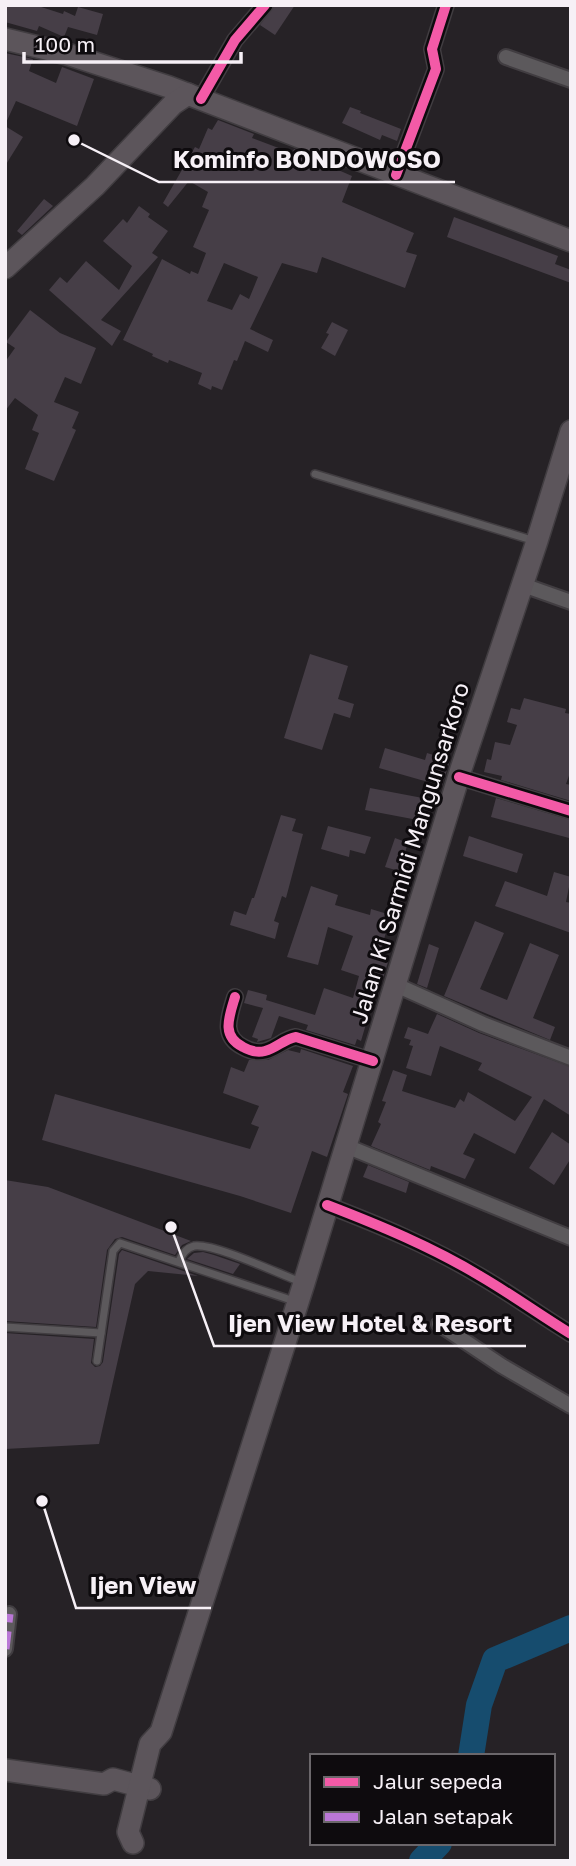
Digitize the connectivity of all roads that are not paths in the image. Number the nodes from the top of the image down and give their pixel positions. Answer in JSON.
{"nodes":[{"id":1,"x":265,"y":5,"type":"edge"},
{"id":2,"x":446,"y":5,"type":"edge"},
{"id":3,"x":5,"y":38,"type":"edge"},
{"id":4,"x":506,"y":57,"type":"dead end"},
{"id":5,"x":571,"y":80,"type":"edge"},
{"id":6,"x":194,"y":97,"type":"junction"},
{"id":7,"x":396,"y":175,"type":"junction"},
{"id":8,"x":571,"y":241,"type":"edge"},
{"id":9,"x":5,"y":268,"type":"edge"},
{"id":10,"x":571,"y":431,"type":"edge"},
{"id":11,"x":315,"y":474,"type":"dead end"},
{"id":12,"x":537,"y":541,"type":"junction"},
{"id":13,"x":523,"y":585,"type":"junction"},
{"id":14,"x":571,"y":602,"type":"edge"},
{"id":15,"x":459,"y":777,"type":"junction"},
{"id":16,"x":571,"y":811,"type":"edge"},
{"id":17,"x":396,"y":985,"type":"junction"},
{"id":18,"x":234,"y":998,"type":"dead end"},
{"id":19,"x":571,"y":1058,"type":"edge"},
{"id":20,"x":373,"y":1061,"type":"junction"},
{"id":21,"x":346,"y":1146,"type":"junction"},
{"id":22,"x":327,"y":1205,"type":"junction"},
{"id":23,"x":571,"y":1238,"type":"edge"},
{"id":24,"x":178,"y":1261,"type":"junction"},
{"id":25,"x":301,"y":1292,"type":"junction"},
{"id":26,"x":439,"y":1324,"type":"dead end"},
{"id":27,"x":5,"y":1327,"type":"edge"},
{"id":28,"x":101,"y":1333,"type":"junction"},
{"id":29,"x":571,"y":1334,"type":"edge"},
{"id":30,"x":97,"y":1361,"type":"dead end"},
{"id":31,"x":571,"y":1406,"type":"edge"},
{"id":32,"x":9,"y":1614,"type":"dead end"},
{"id":33,"x":5,"y":1649,"type":"edge"},
{"id":34,"x":5,"y":1770,"type":"edge"},
{"id":35,"x":144,"y":1794,"type":"junction"},
{"id":36,"x":131,"y":1854,"type":"edge"}],
"edges":[{"from":1,"to":6,"type":"street"},
{"from":2,"to":7,"type":"street"},
{"from":3,"to":6,"type":"main road"},
{"from":4,"to":5,"type":"street"},
{"from":6,"to":7,"type":"main road"},
{"from":6,"to":9,"type":"main road"},
{"from":7,"to":8,"type":"main road"},
{"from":10,"to":12,"type":"main road","name":"Jalan Ki Sarmidi Mangunsarkoro"},
{"from":11,"to":12,"type":"lane"},
{"from":12,"to":13,"type":"main road","name":"Jalan Ki Sarmidi Mangunsarkoro"},
{"from":13,"to":14,"type":"street"},
{"from":13,"to":15,"type":"main road","name":"Jalan Ki Sarmidi Mangunsarkoro"},
{"from":15,"to":16,"type":"street"},
{"from":15,"to":17,"type":"main road","name":"Jalan Ki Sarmidi Mangunsarkoro"},
{"from":17,"to":19,"type":"street"},
{"from":17,"to":20,"type":"main road","name":"Jalan Ki Sarmidi Mangunsarkoro"},
{"from":18,"to":20,"type":"street"},
{"from":20,"to":21,"type":"main road","name":"Jalan Ki Sarmidi Mangunsarkoro"},
{"from":21,"to":22,"type":"main road","name":"Jalan Ki Sarmidi Mangunsarkoro"},
{"from":21,"to":23,"type":"street"},
{"from":22,"to":25,"type":"main road","name":"Jalan Ki Sarmidi Mangunsarkoro"},
{"from":22,"to":29,"type":"street"},
{"from":24,"to":25,"type":"lane"},
{"from":24,"to":25,"type":"lane"},
{"from":24,"to":28,"type":"lane"},
{"from":25,"to":35,"type":"main road","name":"Jalan Ki Sarmidi Mangunsarkoro"},
{"from":26,"to":31,"type":"street"},
{"from":27,"to":28,"type":"lane"},
{"from":28,"to":30,"type":"lane"},
{"from":32,"to":33,"type":"street"},
{"from":34,"to":35,"type":"main road"},
{"from":35,"to":36,"type":"main road","name":"Jalan Ki Sarmidi Mangunsarkoro"}]}
